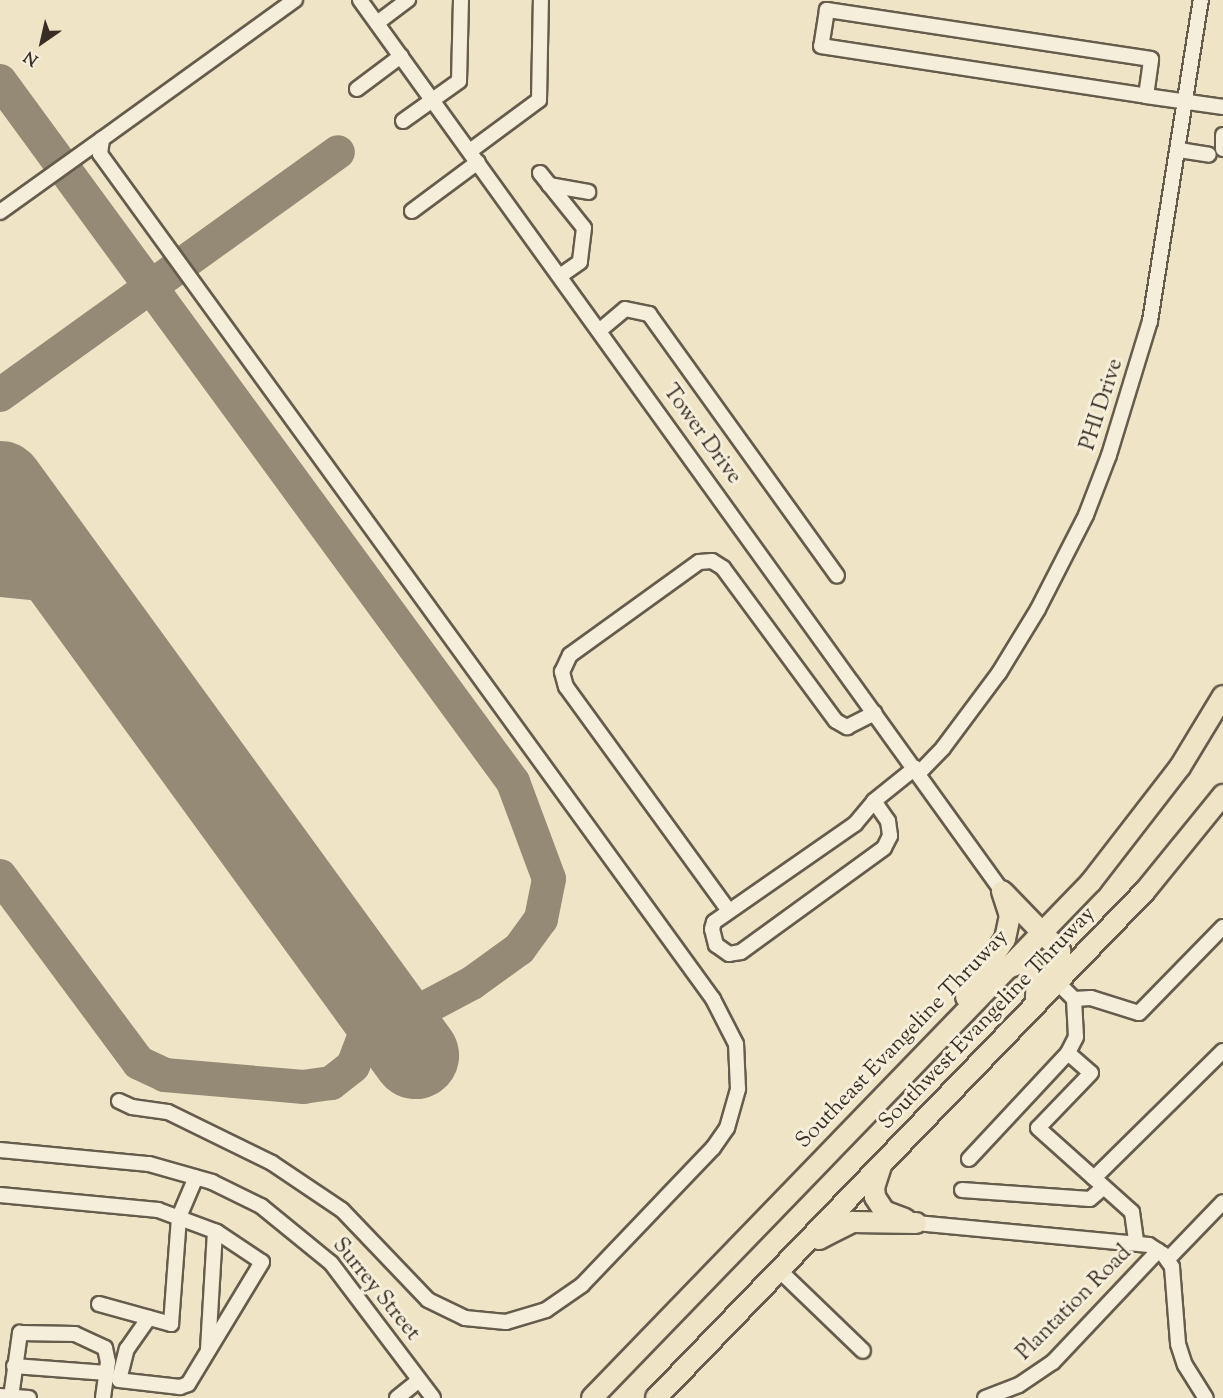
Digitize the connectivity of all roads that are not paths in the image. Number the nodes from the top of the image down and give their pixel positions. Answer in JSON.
{"nodes":[{"id":1,"x":295,"y":0,"type":"edge"},
{"id":2,"x":408,"y":0,"type":"edge"},
{"id":3,"x":461,"y":0,"type":"edge"},
{"id":4,"x":541,"y":0,"type":"edge"},
{"id":5,"x":1201,"y":0,"type":"edge"},
{"id":6,"x":362,"y":2,"type":"edge"},
{"id":7,"x":377,"y":23,"type":"junction"},
{"id":8,"x":401,"y":56,"type":"junction"},
{"id":9,"x":357,"y":89,"type":"dead end"},
{"id":10,"x":1146,"y":96,"type":"junction"},
{"id":11,"x":433,"y":100,"type":"junction"},
{"id":12,"x":1186,"y":102,"type":"junction"},
{"id":13,"x":1223,"y":108,"type":"edge"},
{"id":14,"x":403,"y":121,"type":"dead end"},
{"id":15,"x":1223,"y":135,"type":"edge"},
{"id":16,"x":102,"y":139,"type":"junction"},
{"id":17,"x":1223,"y":149,"type":"edge"},
{"id":18,"x":1179,"y":150,"type":"junction"},
{"id":19,"x":1209,"y":155,"type":"dead end"},
{"id":20,"x":474,"y":157,"type":"junction"},
{"id":21,"x":540,"y":173,"type":"dead end"},
{"id":22,"x":549,"y":185,"type":"junction"},
{"id":23,"x":588,"y":192,"type":"dead end"},
{"id":24,"x":412,"y":211,"type":"dead end"},
{"id":25,"x":0,"y":212,"type":"edge"},
{"id":26,"x":560,"y":276,"type":"junction"},
{"id":27,"x":600,"y":331,"type":"junction"},
{"id":28,"x":837,"y":576,"type":"dead end"},
{"id":29,"x":1223,"y":696,"type":"edge"},
{"id":30,"x":875,"y":713,"type":"junction"},
{"id":31,"x":917,"y":770,"type":"junction"},
{"id":32,"x":1223,"y":795,"type":"edge"},
{"id":33,"x":874,"y":801,"type":"junction"},
{"id":34,"x":1002,"y":891,"type":"junction"},
{"id":35,"x":729,"y":910,"type":"junction"},
{"id":36,"x":1223,"y":927,"type":"edge"},
{"id":37,"x":1043,"y":932,"type":"junction"},
{"id":38,"x":1008,"y":968,"type":"junction"},
{"id":39,"x":1057,"y":982,"type":"junction"},
{"id":40,"x":1074,"y":999,"type":"junction"},
{"id":41,"x":1031,"y":1006,"type":"junction"},
{"id":42,"x":930,"y":1047,"type":"junction"},
{"id":43,"x":1223,"y":1052,"type":"edge"},
{"id":44,"x":1068,"y":1053,"type":"junction"},
{"id":45,"x":119,"y":1101,"type":"dead end"},
{"id":46,"x":0,"y":1150,"type":"edge"},
{"id":47,"x":969,"y":1158,"type":"dead end"},
{"id":48,"x":882,"y":1162,"type":"junction"},
{"id":49,"x":196,"y":1176,"type":"junction"},
{"id":50,"x":1099,"y":1182,"type":"junction"},
{"id":51,"x":962,"y":1190,"type":"dead end"},
{"id":52,"x":0,"y":1195,"type":"edge"},
{"id":53,"x":1223,"y":1202,"type":"edge"},
{"id":54,"x":179,"y":1217,"type":"junction"},
{"id":55,"x":916,"y":1223,"type":"junction"},
{"id":56,"x":215,"y":1231,"type":"junction"},
{"id":57,"x":1136,"y":1242,"type":"junction"},
{"id":58,"x":1163,"y":1255,"type":"junction"},
{"id":59,"x":780,"y":1271,"type":"junction"},
{"id":60,"x":99,"y":1304,"type":"dead end"},
{"id":61,"x":149,"y":1318,"type":"junction"},
{"id":62,"x":208,"y":1351,"type":"junction"},
{"id":63,"x":863,"y":1351,"type":"dead end"},
{"id":64,"x":14,"y":1366,"type":"junction"},
{"id":65,"x":106,"y":1373,"type":"junction"},
{"id":66,"x":419,"y":1380,"type":"junction"},
{"id":67,"x":5,"y":1396,"type":"edge"},
{"id":68,"x":29,"y":1398,"type":"edge"},
{"id":69,"x":103,"y":1398,"type":"edge"},
{"id":70,"x":398,"y":1398,"type":"edge"},
{"id":71,"x":433,"y":1398,"type":"edge"},
{"id":72,"x":592,"y":1398,"type":"edge"},
{"id":73,"x":656,"y":1398,"type":"edge"},
{"id":74,"x":985,"y":1398,"type":"edge"},
{"id":75,"x":1206,"y":1398,"type":"edge"}],
"edges":[{"from":1,"to":16,"type":"street"},
{"from":2,"to":7,"type":"street"},
{"from":3,"to":11,"type":"street"},
{"from":4,"to":20,"type":"street"},
{"from":5,"to":12,"type":"street","name":"PHI Drive"},
{"from":6,"to":7,"type":"street","name":"Tower Drive"},
{"from":7,"to":8,"type":"street","name":"Tower Drive"},
{"from":8,"to":9,"type":"street"},
{"from":8,"to":11,"type":"street","name":"Tower Drive"},
{"from":10,"to":10,"type":"street"},
{"from":10,"to":12,"type":"street"},
{"from":11,"to":14,"type":"street"},
{"from":11,"to":20,"type":"street","name":"Tower Drive"},
{"from":12,"to":13,"type":"street"},
{"from":12,"to":18,"type":"street","name":"PHI Drive"},
{"from":15,"to":17,"type":"street"},
{"from":16,"to":25,"type":"street"},
{"from":16,"to":45,"type":"street"},
{"from":18,"to":19,"type":"street"},
{"from":18,"to":31,"type":"street","name":"PHI Drive"},
{"from":20,"to":24,"type":"street"},
{"from":20,"to":26,"type":"street","name":"Tower Drive"},
{"from":21,"to":22,"type":"street"},
{"from":22,"to":23,"type":"street"},
{"from":22,"to":26,"type":"street"},
{"from":26,"to":27,"type":"street","name":"Tower Drive"},
{"from":27,"to":28,"type":"street"},
{"from":27,"to":30,"type":"street","name":"Tower Drive"},
{"from":29,"to":37,"type":"highway","name":"Southeast Evangeline Thruway"},
{"from":30,"to":31,"type":"street","name":"Tower Drive"},
{"from":30,"to":35,"type":"street"},
{"from":31,"to":33,"type":"street","name":"PHI Drive"},
{"from":31,"to":34,"type":"street","name":"Tower Drive"},
{"from":32,"to":39,"type":"highway","name":"Southwest Evangeline Thruway"},
{"from":33,"to":35,"type":"street","name":"PHI Drive"},
{"from":33,"to":35,"type":"street"},
{"from":34,"to":37,"type":"highway"},
{"from":34,"to":42,"type":"highway"},
{"from":36,"to":40,"type":"street"},
{"from":37,"to":38,"type":"highway","name":"Southeast Evangeline Thruway"},
{"from":37,"to":41,"type":"highway"},
{"from":38,"to":41,"type":"highway"},
{"from":38,"to":42,"type":"highway","name":"Southeast Evangeline Thruway"},
{"from":39,"to":40,"type":"street"},
{"from":39,"to":41,"type":"highway","name":"Southwest Evangeline Thruway"},
{"from":40,"to":44,"type":"street"},
{"from":41,"to":48,"type":"highway","name":"Southwest Evangeline Thruway"},
{"from":42,"to":72,"type":"highway","name":"Southeast Evangeline Thruway"},
{"from":43,"to":50,"type":"street"},
{"from":44,"to":47,"type":"street"},
{"from":44,"to":50,"type":"street"},
{"from":46,"to":49,"type":"street","name":"Surrey Street"},
{"from":48,"to":55,"type":"highway"},
{"from":48,"to":59,"type":"highway","name":"Southwest Evangeline Thruway"},
{"from":49,"to":54,"type":"street"},
{"from":49,"to":66,"type":"street","name":"Surrey Street"},
{"from":50,"to":51,"type":"street"},
{"from":50,"to":57,"type":"street"},
{"from":52,"to":54,"type":"street"},
{"from":53,"to":58,"type":"street","name":"Plantation Road"},
{"from":54,"to":56,"type":"street"},
{"from":54,"to":61,"type":"street"},
{"from":55,"to":57,"type":"street"},
{"from":55,"to":59,"type":"highway"},
{"from":56,"to":62,"type":"street"},
{"from":56,"to":62,"type":"street"},
{"from":57,"to":58,"type":"street"},
{"from":58,"to":74,"type":"street","name":"Plantation Road"},
{"from":58,"to":75,"type":"street"},
{"from":59,"to":63,"type":"street"},
{"from":59,"to":73,"type":"highway"},
{"from":60,"to":61,"type":"street"},
{"from":61,"to":62,"type":"street"},
{"from":64,"to":65,"type":"street"},
{"from":64,"to":65,"type":"street"},
{"from":64,"to":67,"type":"street"},
{"from":65,"to":69,"type":"street"},
{"from":66,"to":70,"type":"street"},
{"from":66,"to":71,"type":"street","name":"Surrey Street"},
{"from":67,"to":68,"type":"street"}]}
